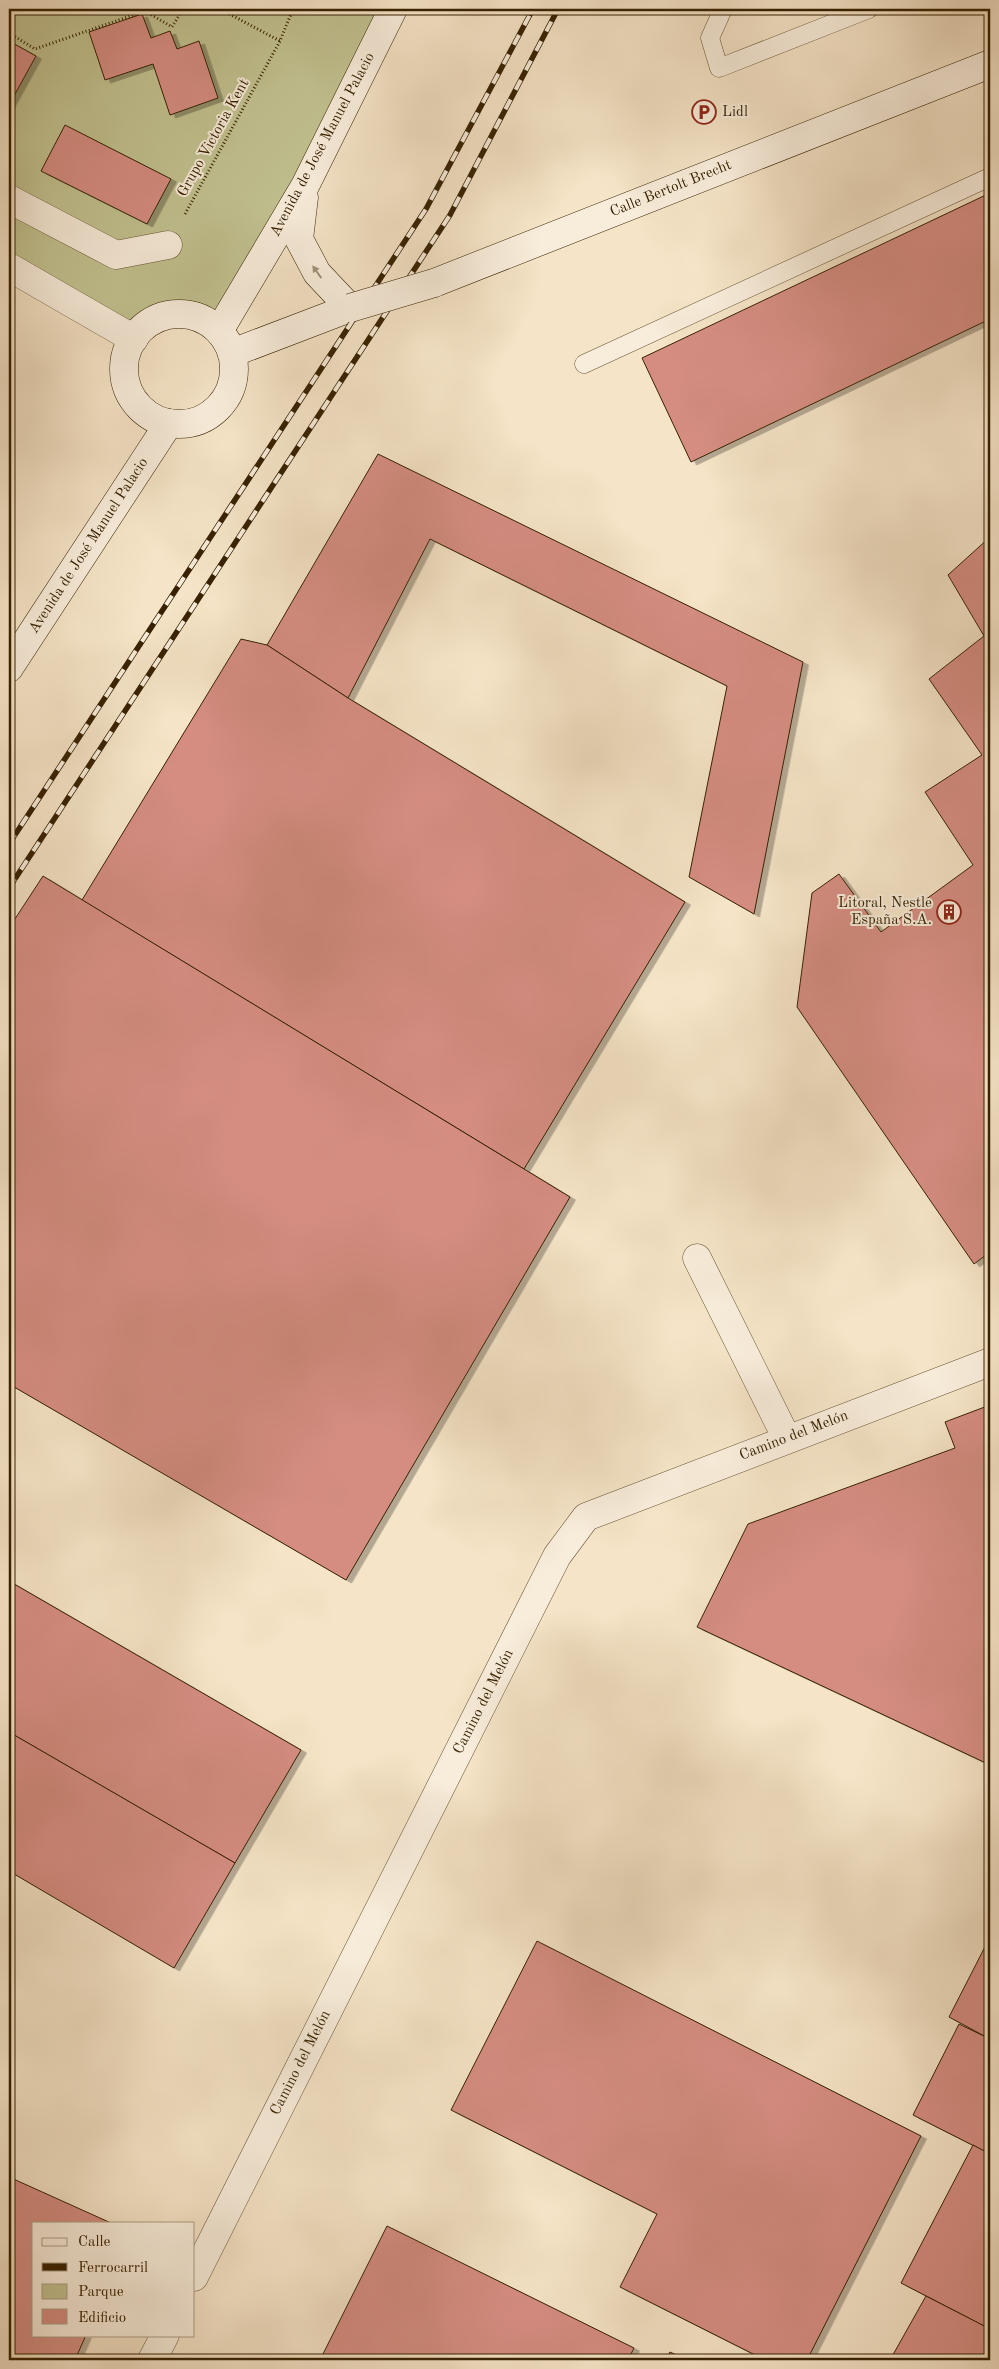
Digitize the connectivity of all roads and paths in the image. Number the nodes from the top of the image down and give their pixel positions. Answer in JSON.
{"nodes":[{"id":1,"x":183,"y":9,"type":"edge"},
{"id":2,"x":220,"y":9,"type":"edge"},
{"id":3,"x":293,"y":9,"type":"edge"},
{"id":4,"x":393,"y":9,"type":"edge"},
{"id":5,"x":723,"y":9,"type":"edge"},
{"id":6,"x":869,"y":9,"type":"edge"},
{"id":7,"x":9,"y":33,"type":"edge"},
{"id":8,"x":280,"y":41,"type":"junction"},
{"id":9,"x":990,"y":64,"type":"edge"},
{"id":10,"x":990,"y":177,"type":"edge"},
{"id":11,"x":305,"y":186,"type":"junction"},
{"id":12,"x":9,"y":199,"type":"edge"},
{"id":13,"x":168,"y":245,"type":"joint"},
{"id":14,"x":9,"y":267,"type":"edge"},
{"id":15,"x":350,"y":308,"type":"junction"},
{"id":16,"x":134,"y":338,"type":"junction"},
{"id":17,"x":225,"y":342,"type":"junction"},
{"id":18,"x":584,"y":364,"type":"dead end"},
{"id":19,"x":169,"y":423,"type":"junction"},
{"id":20,"x":9,"y":668,"type":"edge"},
{"id":21,"x":697,"y":1258,"type":"dead end"},
{"id":22,"x":990,"y":1362,"type":"edge"},
{"id":23,"x":787,"y":1439,"type":"junction"},
{"id":24,"x":195,"y":2275,"type":"edge"},
{"id":25,"x":164,"y":2336,"type":"edge"},
{"id":26,"x":152,"y":2360,"type":"edge"}],
"edges":[{"from":1,"to":7,"type":"path"},
{"from":2,"to":8,"type":"path"},
{"from":3,"to":8,"type":"path","name":"Grupo Victoria Kent"},
{"from":4,"to":11,"type":"street","name":"Avenida de José Manuel Palacio"},
{"from":5,"to":6,"type":"lane"},
{"from":8,"to":13,"type":"path","name":"Grupo Victoria Kent"},
{"from":9,"to":15,"type":"street","name":"Calle Bertolt Brecht","bridge":true},
{"from":10,"to":18,"type":"lane"},
{"from":15,"to":11,"type":"street","one_way":true},
{"from":11,"to":17,"type":"street","name":"Avenida de José Manuel Palacio"},
{"from":12,"to":13,"type":"street"},
{"from":14,"to":16,"type":"street"},
{"from":15,"to":17,"type":"street","name":"Calle Bertolt Brecht"},
{"from":16,"to":17,"type":"street"},
{"from":16,"to":19,"type":"street"},
{"from":17,"to":19,"type":"street"},
{"from":19,"to":20,"type":"street","name":"Avenida de José Manuel Palacio"},
{"from":21,"to":23,"type":"street"},
{"from":22,"to":23,"type":"street","name":"Camino del Melón"},
{"from":23,"to":24,"type":"street","name":"Camino del Melón"},
{"from":25,"to":26,"type":"street"}]}
